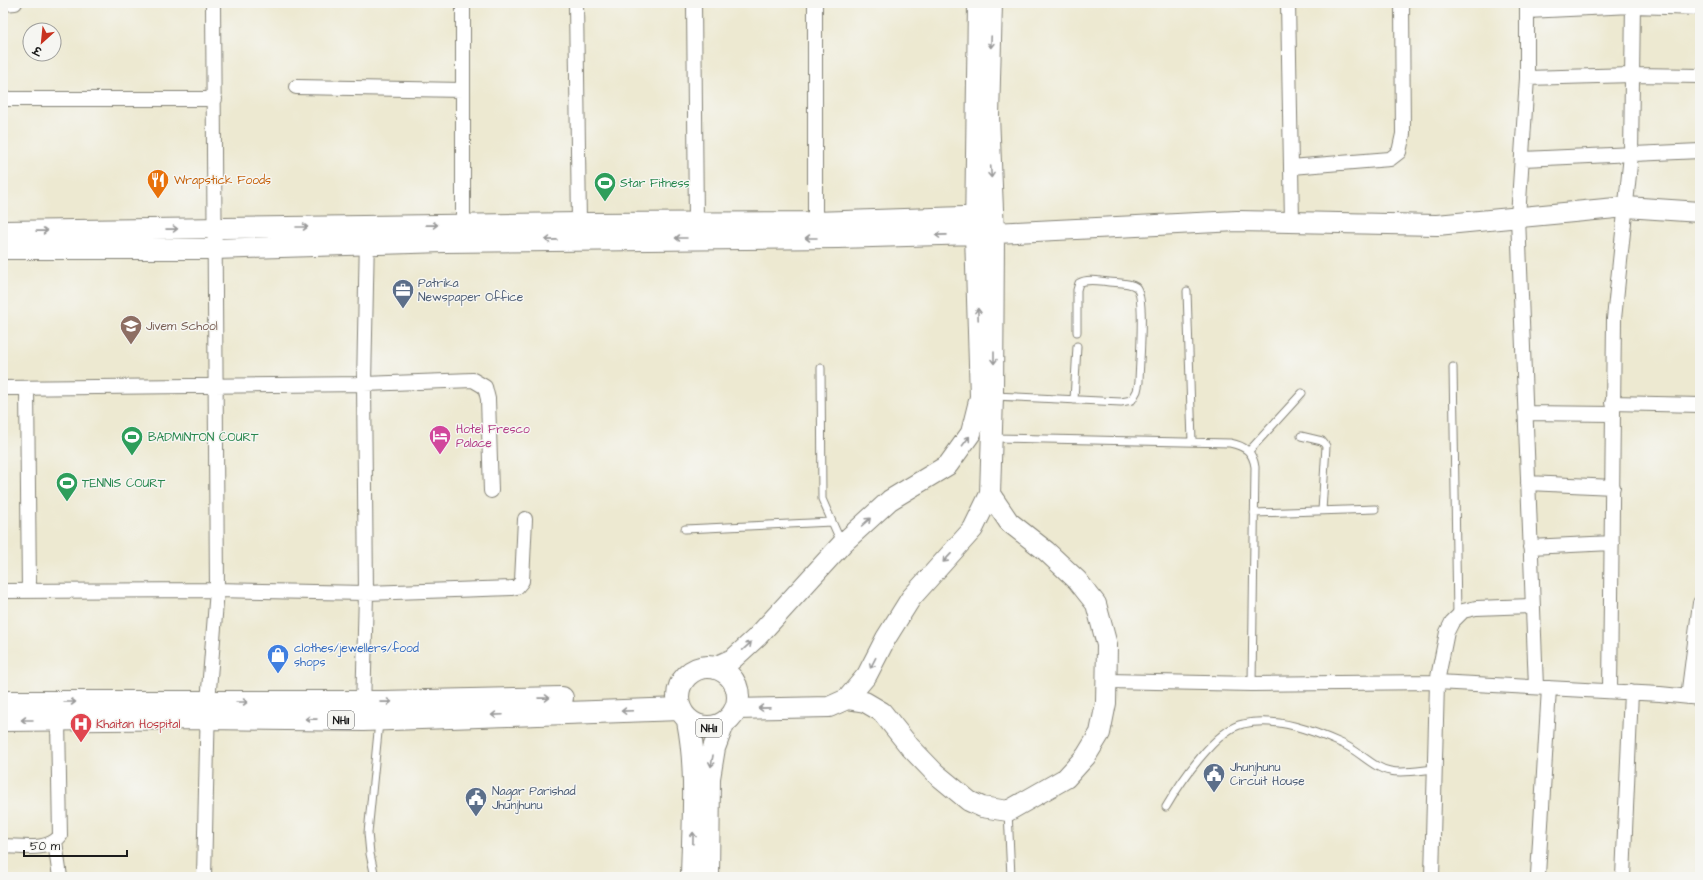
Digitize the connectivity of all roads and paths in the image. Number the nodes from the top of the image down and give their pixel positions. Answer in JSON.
{"nodes":[{"id":1,"x":15,"y":3,"type":"edge"},
{"id":2,"x":213,"y":3,"type":"edge"},
{"id":3,"x":463,"y":3,"type":"edge"},
{"id":4,"x":576,"y":3,"type":"edge"},
{"id":5,"x":694,"y":3,"type":"edge"},
{"id":6,"x":815,"y":3,"type":"edge"},
{"id":7,"x":978,"y":3,"type":"edge"},
{"id":8,"x":992,"y":3,"type":"edge"},
{"id":9,"x":1288,"y":3,"type":"edge"},
{"id":10,"x":1402,"y":3,"type":"edge"},
{"id":11,"x":3,"y":4,"type":"edge"},
{"id":12,"x":1632,"y":5,"type":"edge"},
{"id":13,"x":1527,"y":7,"type":"edge"},
{"id":14,"x":1700,"y":8,"type":"edge"},
{"id":15,"x":1632,"y":75,"type":"junction"},
{"id":16,"x":1700,"y":76,"type":"edge"},
{"id":17,"x":1527,"y":78,"type":"junction"},
{"id":18,"x":296,"y":87,"type":"dead end"},
{"id":19,"x":463,"y":90,"type":"junction"},
{"id":20,"x":3,"y":99,"type":"edge"},
{"id":21,"x":215,"y":99,"type":"junction"},
{"id":22,"x":1700,"y":151,"type":"edge"},
{"id":23,"x":1631,"y":155,"type":"junction"},
{"id":24,"x":1523,"y":159,"type":"junction"},
{"id":25,"x":1291,"y":167,"type":"junction"},
{"id":26,"x":1626,"y":207,"type":"junction"},
{"id":27,"x":1700,"y":212,"type":"edge"},
{"id":28,"x":1518,"y":217,"type":"junction"},
{"id":29,"x":579,"y":222,"type":"junction"},
{"id":30,"x":696,"y":222,"type":"junction"},
{"id":31,"x":815,"y":222,"type":"junction"},
{"id":32,"x":1292,"y":222,"type":"junction"},
{"id":33,"x":464,"y":225,"type":"junction"},
{"id":34,"x":984,"y":225,"type":"junction"},
{"id":35,"x":214,"y":228,"type":"junction"},
{"id":36,"x":3,"y":231,"type":"edge"},
{"id":37,"x":366,"y":236,"type":"junction"},
{"id":38,"x":3,"y":249,"type":"edge"},
{"id":39,"x":214,"y":249,"type":"junction"},
{"id":40,"x":1187,"y":291,"type":"dead end"},
{"id":41,"x":1077,"y":332,"type":"dead end"},
{"id":42,"x":1077,"y":346,"type":"dead end"},
{"id":43,"x":1453,"y":367,"type":"dead end"},
{"id":44,"x":821,"y":368,"type":"dead end"},
{"id":45,"x":364,"y":384,"type":"junction"},
{"id":46,"x":214,"y":386,"type":"junction"},
{"id":47,"x":3,"y":388,"type":"edge"},
{"id":48,"x":27,"y":388,"type":"junction"},
{"id":49,"x":1302,"y":393,"type":"dead end"},
{"id":50,"x":993,"y":396,"type":"junction"},
{"id":51,"x":1074,"y":400,"type":"junction"},
{"id":52,"x":1700,"y":405,"type":"edge"},
{"id":53,"x":1612,"y":408,"type":"junction"},
{"id":54,"x":1525,"y":413,"type":"junction"},
{"id":55,"x":1301,"y":436,"type":"dead end"},
{"id":56,"x":992,"y":438,"type":"junction"},
{"id":57,"x":1192,"y":442,"type":"junction"},
{"id":58,"x":1249,"y":451,"type":"junction"},
{"id":59,"x":1528,"y":483,"type":"junction"},
{"id":60,"x":1613,"y":487,"type":"junction"},
{"id":61,"x":490,"y":491,"type":"dead end"},
{"id":62,"x":990,"y":494,"type":"junction"},
{"id":63,"x":1375,"y":509,"type":"dead end"},
{"id":64,"x":1322,"y":511,"type":"junction"},
{"id":65,"x":1254,"y":513,"type":"junction"},
{"id":66,"x":525,"y":519,"type":"dead end"},
{"id":67,"x":832,"y":522,"type":"junction"},
{"id":68,"x":685,"y":529,"type":"dead end"},
{"id":69,"x":1612,"y":543,"type":"junction"},
{"id":70,"x":842,"y":544,"type":"junction"},
{"id":71,"x":1530,"y":547,"type":"junction"},
{"id":72,"x":217,"y":590,"type":"junction"},
{"id":73,"x":3,"y":591,"type":"edge"},
{"id":74,"x":29,"y":591,"type":"junction"},
{"id":75,"x":366,"y":593,"type":"junction"},
{"id":76,"x":1700,"y":603,"type":"edge"},
{"id":77,"x":1533,"y":606,"type":"junction"},
{"id":78,"x":1457,"y":615,"type":"junction"},
{"id":79,"x":715,"y":667,"type":"junction"},
{"id":80,"x":1108,"y":680,"type":"junction"},
{"id":81,"x":1437,"y":682,"type":"junction"},
{"id":82,"x":1252,"y":684,"type":"junction"},
{"id":83,"x":1543,"y":687,"type":"junction"},
{"id":84,"x":1610,"y":691,"type":"junction"},
{"id":85,"x":1631,"y":692,"type":"junction"},
{"id":86,"x":1694,"y":697,"type":"edge"},
{"id":87,"x":847,"y":700,"type":"junction"},
{"id":88,"x":3,"y":702,"type":"edge"},
{"id":89,"x":681,"y":708,"type":"junction"},
{"id":90,"x":208,"y":710,"type":"junction"},
{"id":91,"x":369,"y":714,"type":"junction"},
{"id":92,"x":730,"y":716,"type":"junction"},
{"id":93,"x":3,"y":720,"type":"edge"},
{"id":94,"x":58,"y":720,"type":"junction"},
{"id":95,"x":1436,"y":769,"type":"junction"},
{"id":96,"x":1166,"y":807,"type":"dead end"},
{"id":97,"x":1008,"y":811,"type":"junction"},
{"id":98,"x":55,"y":842,"type":"junction"},
{"id":99,"x":3,"y":846,"type":"edge"},
{"id":100,"x":1538,"y":874,"type":"dead end"},
{"id":101,"x":60,"y":877,"type":"edge"},
{"id":102,"x":204,"y":877,"type":"edge"},
{"id":103,"x":374,"y":877,"type":"edge"},
{"id":104,"x":692,"y":877,"type":"edge"},
{"id":105,"x":708,"y":877,"type":"edge"},
{"id":106,"x":1011,"y":877,"type":"edge"},
{"id":107,"x":1432,"y":877,"type":"edge"},
{"id":108,"x":1623,"y":877,"type":"edge"}],
"edges":[{"from":1,"to":11,"type":"street"},
{"from":2,"to":21,"type":"street"},
{"from":3,"to":19,"type":"street"},
{"from":4,"to":29,"type":"street"},
{"from":5,"to":30,"type":"street"},
{"from":6,"to":31,"type":"street"},
{"from":7,"to":34,"type":"street"},
{"from":8,"to":34,"type":"street","one_way":true},
{"from":9,"to":25,"type":"street"},
{"from":10,"to":25,"type":"street"},
{"from":12,"to":13,"type":"street"},
{"from":12,"to":14,"type":"street"},
{"from":12,"to":15,"type":"street"},
{"from":13,"to":17,"type":"street"},
{"from":15,"to":16,"type":"street"},
{"from":15,"to":17,"type":"street"},
{"from":15,"to":23,"type":"street"},
{"from":17,"to":24,"type":"street"},
{"from":18,"to":19,"type":"street"},
{"from":19,"to":33,"type":"street"},
{"from":20,"to":21,"type":"street"},
{"from":21,"to":35,"type":"street"},
{"from":22,"to":23,"type":"street"},
{"from":23,"to":24,"type":"street"},
{"from":23,"to":26,"type":"street"},
{"from":24,"to":28,"type":"street"},
{"from":25,"to":32,"type":"street"},
{"from":26,"to":27,"type":"street"},
{"from":26,"to":28,"type":"street"},
{"from":26,"to":53,"type":"street"},
{"from":28,"to":32,"type":"street"},
{"from":28,"to":54,"type":"street"},
{"from":29,"to":30,"type":"street"},
{"from":29,"to":33,"type":"street"},
{"from":30,"to":31,"type":"street"},
{"from":31,"to":34,"type":"street"},
{"from":32,"to":34,"type":"street"},
{"from":37,"to":33,"type":"street","one_way":true},
{"from":34,"to":37,"type":"street","one_way":true},
{"from":34,"to":50,"type":"street","one_way":true},
{"from":70,"to":34,"type":"street","one_way":true},
{"from":36,"to":35,"type":"street","one_way":true},
{"from":35,"to":37,"type":"street","one_way":true},
{"from":35,"to":39,"type":"street"},
{"from":37,"to":39,"type":"street"},
{"from":37,"to":45,"type":"street"},
{"from":38,"to":39,"type":"street"},
{"from":39,"to":46,"type":"street"},
{"from":40,"to":57,"type":"lane"},
{"from":41,"to":51,"type":"lane"},
{"from":42,"to":51,"type":"lane"},
{"from":43,"to":78,"type":"lane"},
{"from":44,"to":67,"type":"lane"},
{"from":45,"to":46,"type":"street"},
{"from":45,"to":61,"type":"street"},
{"from":45,"to":75,"type":"street"},
{"from":46,"to":48,"type":"street"},
{"from":46,"to":72,"type":"street"},
{"from":47,"to":48,"type":"street"},
{"from":48,"to":74,"type":"street"},
{"from":49,"to":58,"type":"lane"},
{"from":50,"to":51,"type":"lane"},
{"from":50,"to":56,"type":"street"},
{"from":52,"to":53,"type":"street"},
{"from":53,"to":54,"type":"street"},
{"from":53,"to":60,"type":"street"},
{"from":54,"to":59,"type":"street"},
{"from":55,"to":64,"type":"lane"},
{"from":56,"to":57,"type":"lane"},
{"from":56,"to":62,"type":"street"},
{"from":57,"to":58,"type":"lane"},
{"from":58,"to":65,"type":"lane"},
{"from":59,"to":60,"type":"street"},
{"from":59,"to":71,"type":"street"},
{"from":60,"to":69,"type":"street"},
{"from":62,"to":80,"type":"street"},
{"from":62,"to":87,"type":"street","one_way":true},
{"from":63,"to":64,"type":"lane"},
{"from":64,"to":65,"type":"lane"},
{"from":65,"to":82,"type":"lane"},
{"from":66,"to":75,"type":"street"},
{"from":67,"to":68,"type":"lane"},
{"from":67,"to":70,"type":"lane"},
{"from":69,"to":71,"type":"street"},
{"from":69,"to":84,"type":"street"},
{"from":79,"to":70,"type":"street","one_way":true},
{"from":71,"to":77,"type":"street"},
{"from":72,"to":74,"type":"street"},
{"from":72,"to":75,"type":"street"},
{"from":72,"to":90,"type":"street"},
{"from":73,"to":74,"type":"street"},
{"from":75,"to":91,"type":"street"},
{"from":76,"to":86,"type":"street"},
{"from":77,"to":78,"type":"street"},
{"from":77,"to":83,"type":"street"},
{"from":78,"to":81,"type":"street"},
{"from":79,"to":89,"type":"highway"},
{"from":79,"to":92,"type":"highway","number":"NH11"},
{"from":80,"to":82,"type":"street"},
{"from":80,"to":97,"type":"street"},
{"from":81,"to":82,"type":"street"},
{"from":81,"to":83,"type":"street"},
{"from":81,"to":95,"type":"street"},
{"from":83,"to":84,"type":"street"},
{"from":83,"to":100,"type":"street"},
{"from":84,"to":85,"type":"street"},
{"from":85,"to":86,"type":"street"},
{"from":85,"to":108,"type":"street"},
{"from":87,"to":92,"type":"street","one_way":true},
{"from":87,"to":97,"type":"street"},
{"from":88,"to":90,"type":"highway","number":"NH11","one_way":true},
{"from":89,"to":91,"type":"highway","number":"NH11"},
{"from":89,"to":92,"type":"highway","number":"NH11"},
{"from":104,"to":89,"type":"highway","number":"NH11","one_way":true},
{"from":90,"to":91,"type":"highway","number":"NH11"},
{"from":90,"to":94,"type":"highway","number":"NH11"},
{"from":90,"to":102,"type":"street"},
{"from":91,"to":103,"type":"lane"},
{"from":92,"to":105,"type":"highway","number":"NH11","one_way":true},
{"from":94,"to":93,"type":"highway","number":"NH11","one_way":true},
{"from":94,"to":98,"type":"street"},
{"from":95,"to":96,"type":"lane"},
{"from":95,"to":107,"type":"street"},
{"from":97,"to":106,"type":"lane"},
{"from":98,"to":99,"type":"street"},
{"from":98,"to":101,"type":"street"}]}
